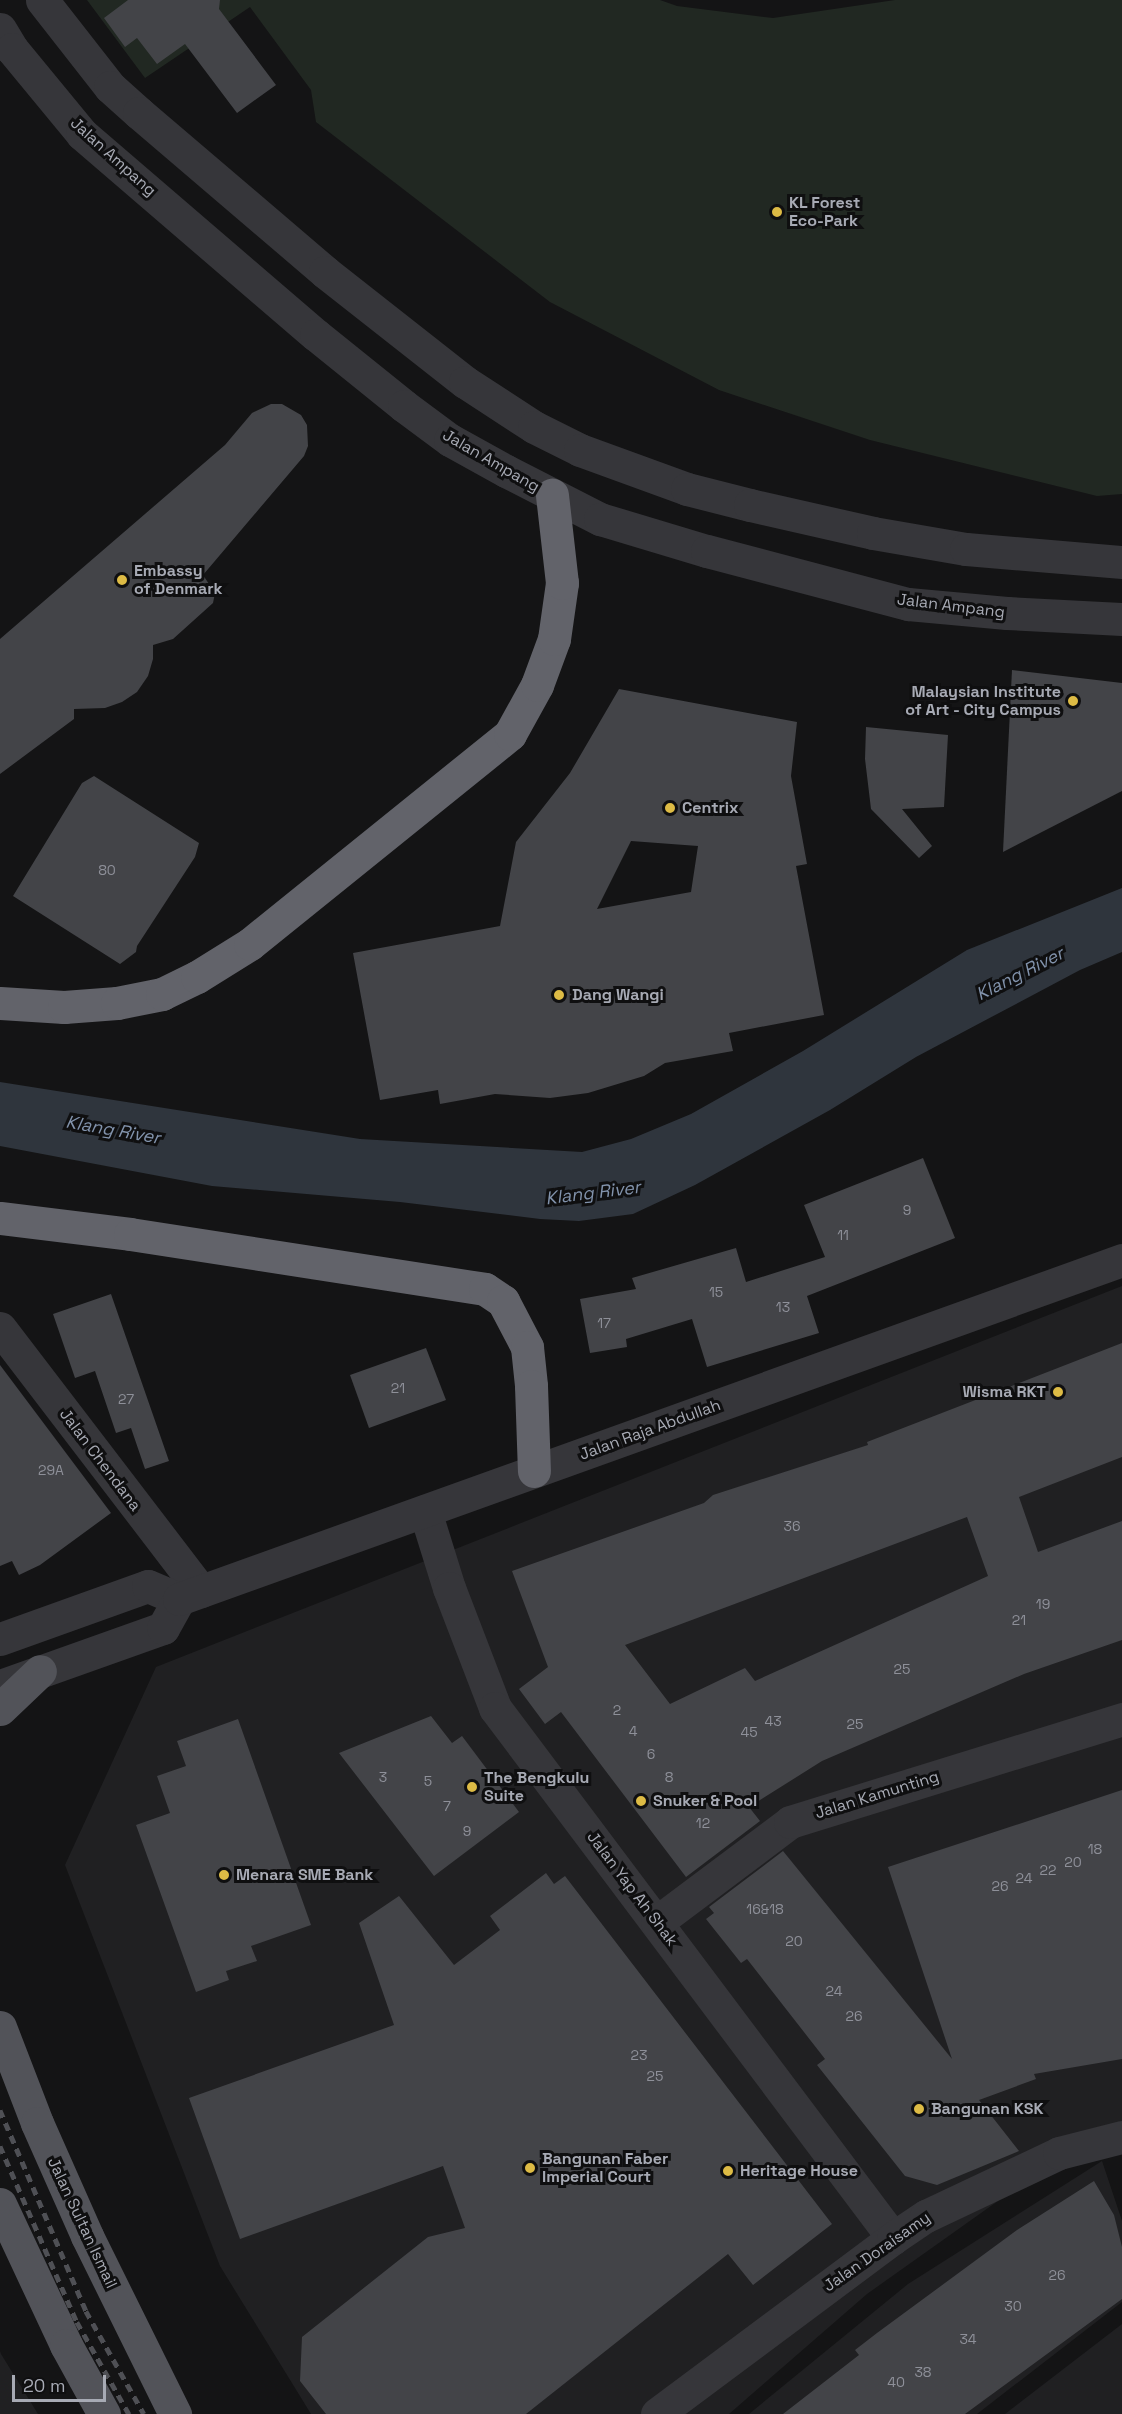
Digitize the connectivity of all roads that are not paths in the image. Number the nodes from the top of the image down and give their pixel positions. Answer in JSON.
{"nodes":[{"id":1,"x":42,"y":0,"type":"edge"},
{"id":2,"x":0,"y":29,"type":"edge"},
{"id":3,"x":552,"y":495,"type":"junction"},
{"id":4,"x":1122,"y":562,"type":"edge"},
{"id":5,"x":1122,"y":619,"type":"edge"},
{"id":6,"x":0,"y":1003,"type":"edge"},
{"id":7,"x":0,"y":1218,"type":"edge"},
{"id":8,"x":1122,"y":1260,"type":"edge"},
{"id":9,"x":0,"y":1328,"type":"edge"},
{"id":10,"x":534,"y":1472,"type":"junction"},
{"id":11,"x":425,"y":1511,"type":"junction"},
{"id":12,"x":190,"y":1595,"type":"junction"},
{"id":13,"x":0,"y":1639,"type":"edge"},
{"id":14,"x":40,"y":1671,"type":"junction"},
{"id":15,"x":0,"y":1686,"type":"edge"},
{"id":16,"x":0,"y":1709,"type":"edge"},
{"id":17,"x":1122,"y":1719,"type":"edge"},
{"id":18,"x":657,"y":1922,"type":"junction"},
{"id":19,"x":0,"y":2027,"type":"edge"},
{"id":20,"x":1122,"y":2137,"type":"edge"},
{"id":21,"x":0,"y":2204,"type":"edge"},
{"id":22,"x":893,"y":2238,"type":"junction"},
{"id":23,"x":104,"y":2414,"type":"edge"},
{"id":24,"x":175,"y":2414,"type":"edge"},
{"id":25,"x":657,"y":2414,"type":"edge"}],
"edges":[{"from":1,"to":4,"type":"street"},
{"from":2,"to":3,"type":"street","name":"Jalan Ampang"},
{"from":3,"to":5,"type":"street","name":"Jalan Ampang"},
{"from":3,"to":6,"type":"highway"},
{"from":7,"to":10,"type":"highway"},
{"from":8,"to":10,"type":"street","name":"Jalan Raja Abdullah"},
{"from":9,"to":12,"type":"street","name":"Jalan Chendana"},
{"from":10,"to":11,"type":"street","name":"Jalan Raja Abdullah"},
{"from":11,"to":12,"type":"street","name":"Jalan Raja Abdullah"},
{"from":11,"to":18,"type":"street","name":"Jalan Yap Ah Shak"},
{"from":12,"to":13,"type":"street"},
{"from":12,"to":14,"type":"street"},
{"from":14,"to":15,"type":"street"},
{"from":14,"to":16,"type":"main road"},
{"from":17,"to":18,"type":"street","name":"Jalan Kamunting"},
{"from":18,"to":22,"type":"street","name":"Jalan Yap Ah Shak"},
{"from":19,"to":24,"type":"main road","name":"Jalan Sultan Ismail"},
{"from":20,"to":22,"type":"street","name":"Jalan Doraisamy"},
{"from":21,"to":23,"type":"main road"},
{"from":22,"to":25,"type":"street","name":"Jalan Doraisamy"}]}
